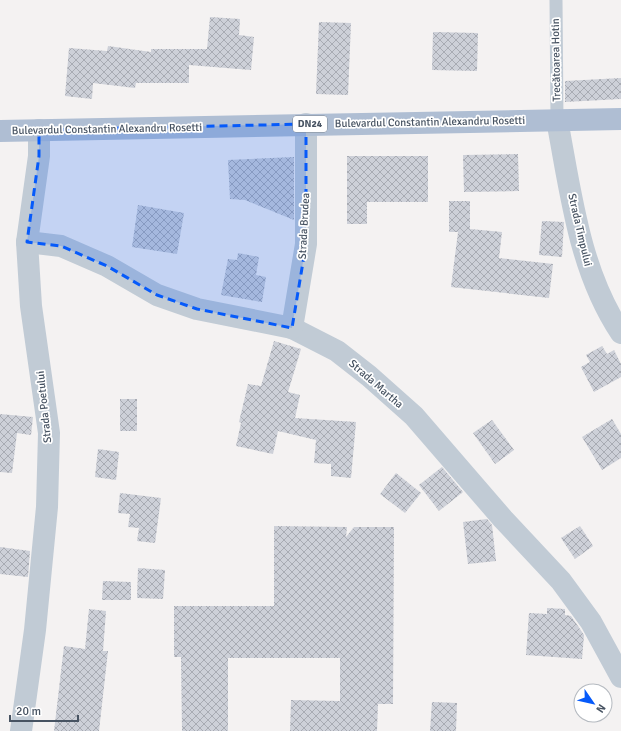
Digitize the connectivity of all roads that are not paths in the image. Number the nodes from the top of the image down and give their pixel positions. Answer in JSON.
{"nodes":[{"id":1,"x":556,"y":0,"type":"edge"},
{"id":2,"x":621,"y":119,"type":"edge"},
{"id":3,"x":557,"y":120,"type":"junction"},
{"id":4,"x":306,"y":124,"type":"junction"},
{"id":5,"x":39,"y":130,"type":"junction"},
{"id":6,"x":0,"y":131,"type":"edge"},
{"id":7,"x":27,"y":242,"type":"junction"},
{"id":8,"x":292,"y":328,"type":"junction"},
{"id":9,"x":621,"y":332,"type":"edge"},
{"id":10,"x":621,"y":677,"type":"edge"},
{"id":11,"x":22,"y":731,"type":"edge"}],
"edges":[{"from":1,"to":3,"type":"lane","name":"Trecătoarea Hotin"},
{"from":2,"to":3,"type":"main road","name":"Bulevardul Constantin Alexandru Rosetti","number":"DN24"},
{"from":3,"to":4,"type":"main road","name":"Bulevardul Constantin Alexandru Rosetti","number":"DN24"},
{"from":3,"to":9,"type":"street","name":"Strada Timpului"},
{"from":4,"to":5,"type":"main road","name":"Bulevardul Constantin Alexandru Rosetti","number":"DN24"},
{"from":4,"to":8,"type":"street","name":"Strada Brudea"},
{"from":5,"to":6,"type":"main road","name":"Bulevardul Constantin Alexandru Rosetti","number":"DN24"},
{"from":5,"to":7,"type":"street","name":"Strada Poetului"},
{"from":7,"to":8,"type":"street","name":"Strada Martha"},
{"from":7,"to":11,"type":"street","name":"Strada Poetului"},
{"from":8,"to":10,"type":"street","name":"Strada Martha"}]}
